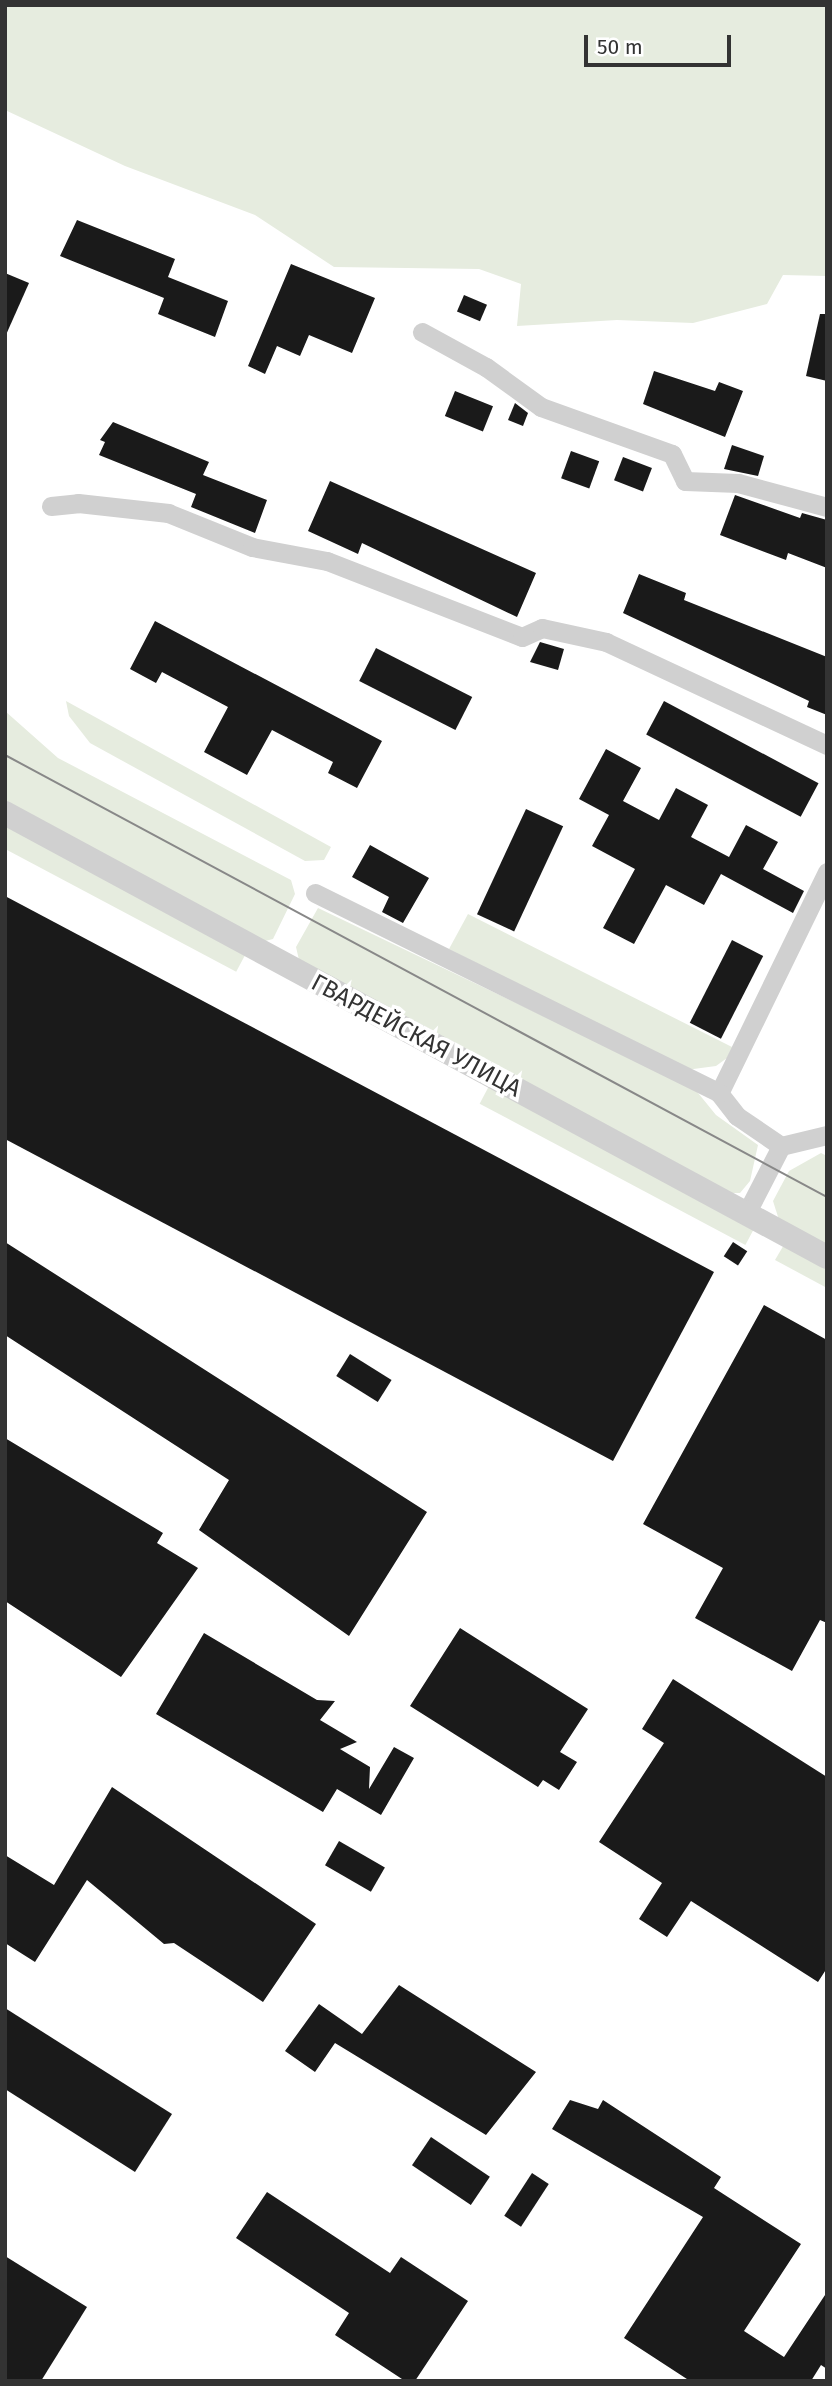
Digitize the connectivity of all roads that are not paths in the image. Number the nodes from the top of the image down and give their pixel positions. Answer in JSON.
{"nodes":[{"id":1,"x":422,"y":332,"type":"dead end"},
{"id":2,"x":51,"y":506,"type":"dead end"},
{"id":3,"x":827,"y":507,"type":"edge"},
{"id":4,"x":827,"y":745,"type":"edge"},
{"id":5,"x":5,"y":813,"type":"edge"},
{"id":6,"x":827,"y":872,"type":"edge"},
{"id":7,"x":315,"y":893,"type":"dead end"},
{"id":8,"x":719,"y":1093,"type":"junction"},
{"id":9,"x":827,"y":1135,"type":"edge"},
{"id":10,"x":781,"y":1146,"type":"junction"},
{"id":11,"x":747,"y":1212,"type":"junction"},
{"id":12,"x":827,"y":1257,"type":"edge"}],
"edges":[{"from":1,"to":3,"type":"street"},
{"from":2,"to":4,"type":"street"},
{"from":5,"to":11,"type":"street","name":"ГВАРДЕЙСКАЯ УЛИЦА"},
{"from":6,"to":8,"type":"street"},
{"from":7,"to":8,"type":"street"},
{"from":8,"to":10,"type":"street"},
{"from":9,"to":10,"type":"street"},
{"from":10,"to":11,"type":"street"},
{"from":11,"to":12,"type":"street","name":"ГВАРДЕЙСКАЯ УЛИЦА"}]}
